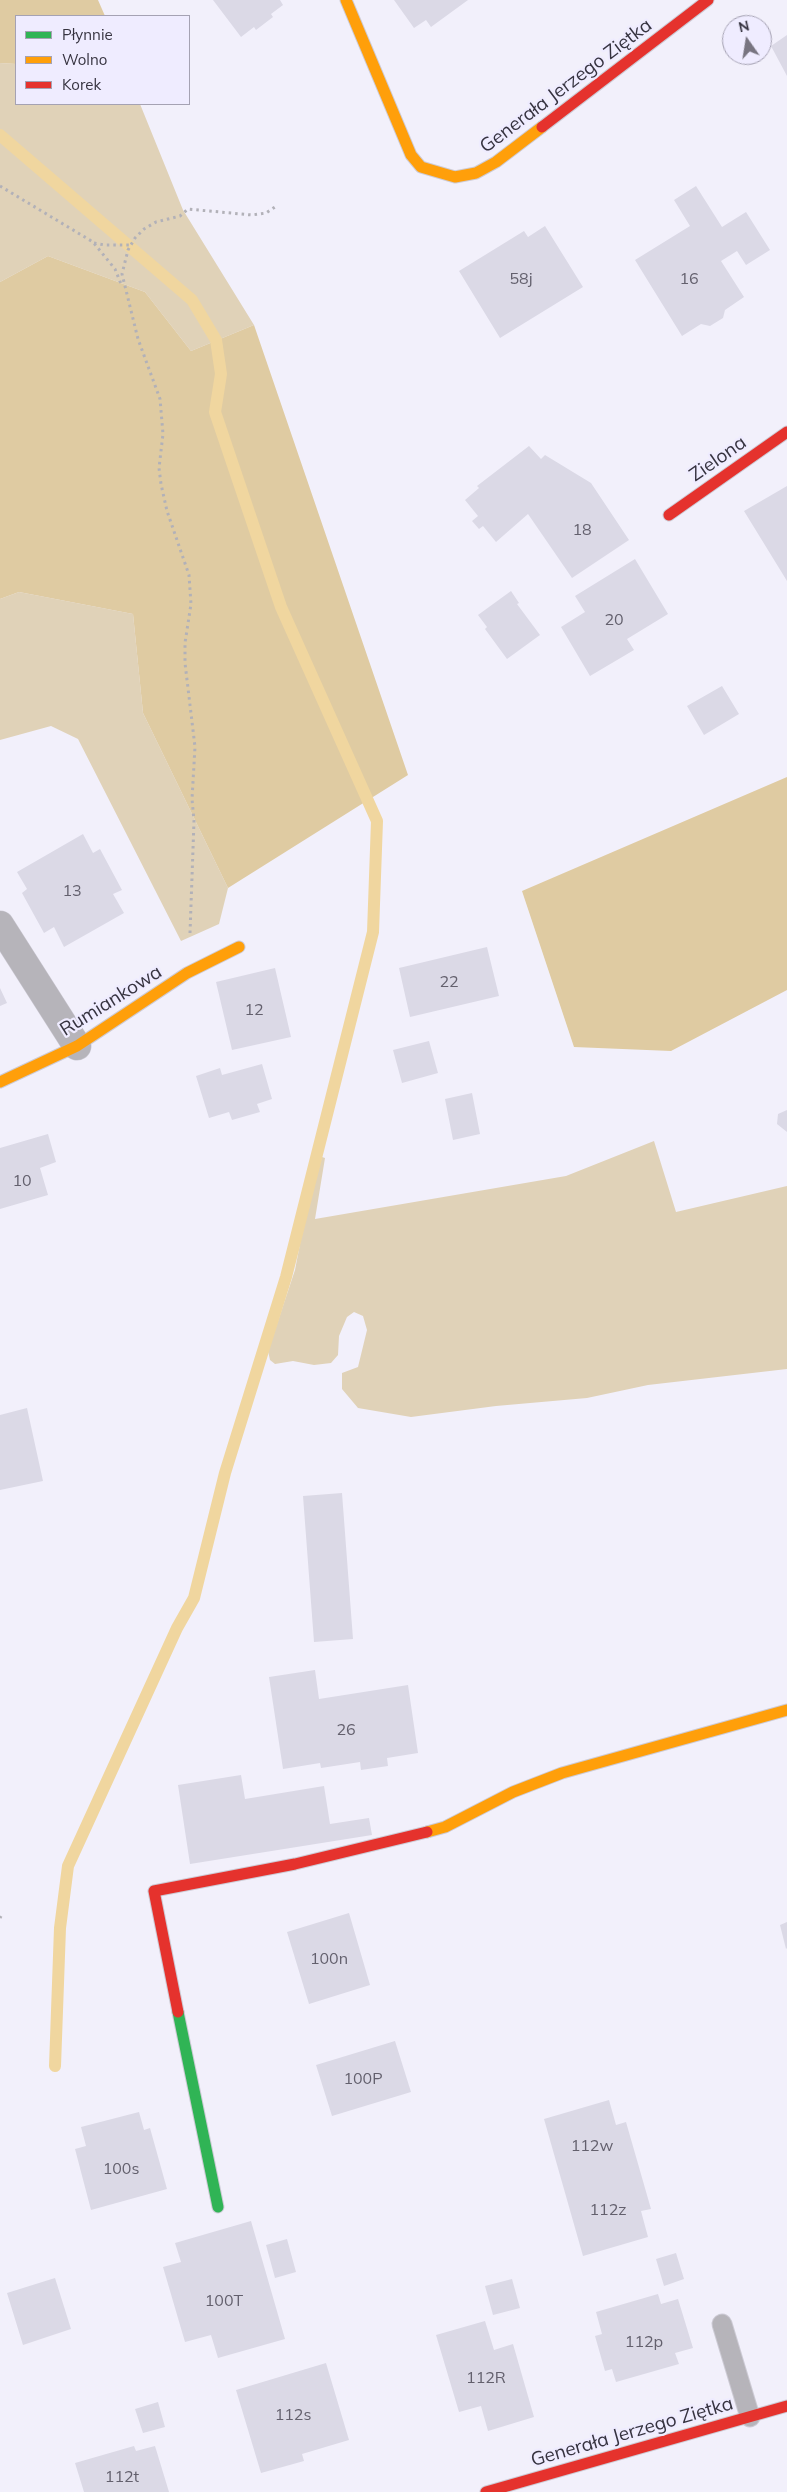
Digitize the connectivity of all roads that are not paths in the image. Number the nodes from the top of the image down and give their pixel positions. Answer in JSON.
{"nodes":[{"id":1,"x":346,"y":0,"type":"edge"},
{"id":2,"x":708,"y":0,"type":"edge"},
{"id":3,"x":787,"y":432,"type":"edge"},
{"id":4,"x":669,"y":515,"type":"dead end"},
{"id":5,"x":0,"y":925,"type":"edge"},
{"id":6,"x":238,"y":947,"type":"dead end"},
{"id":7,"x":76,"y":1046,"type":"junction"},
{"id":8,"x":0,"y":1082,"type":"edge"},
{"id":9,"x":787,"y":1710,"type":"edge"},
{"id":10,"x":218,"y":2207,"type":"dead end"},
{"id":11,"x":722,"y":2324,"type":"dead end"},
{"id":12,"x":787,"y":2406,"type":"edge"},
{"id":13,"x":750,"y":2417,"type":"junction"},
{"id":14,"x":486,"y":2492,"type":"edge"}],
"edges":[{"from":1,"to":2,"type":"street","name":"Generała Jerzego Ziętka"},
{"from":3,"to":4,"type":"street","name":"Zielona"},
{"from":5,"to":7,"type":"street"},
{"from":6,"to":7,"type":"street","name":"Rumiankowa"},
{"from":7,"to":8,"type":"street","name":"Rumiankowa"},
{"from":9,"to":10,"type":"street"},
{"from":11,"to":13,"type":"lane"},
{"from":12,"to":13,"type":"street","name":"Generała Jerzego Ziętka"},
{"from":13,"to":14,"type":"street","name":"Generała Jerzego Ziętka"}]}
